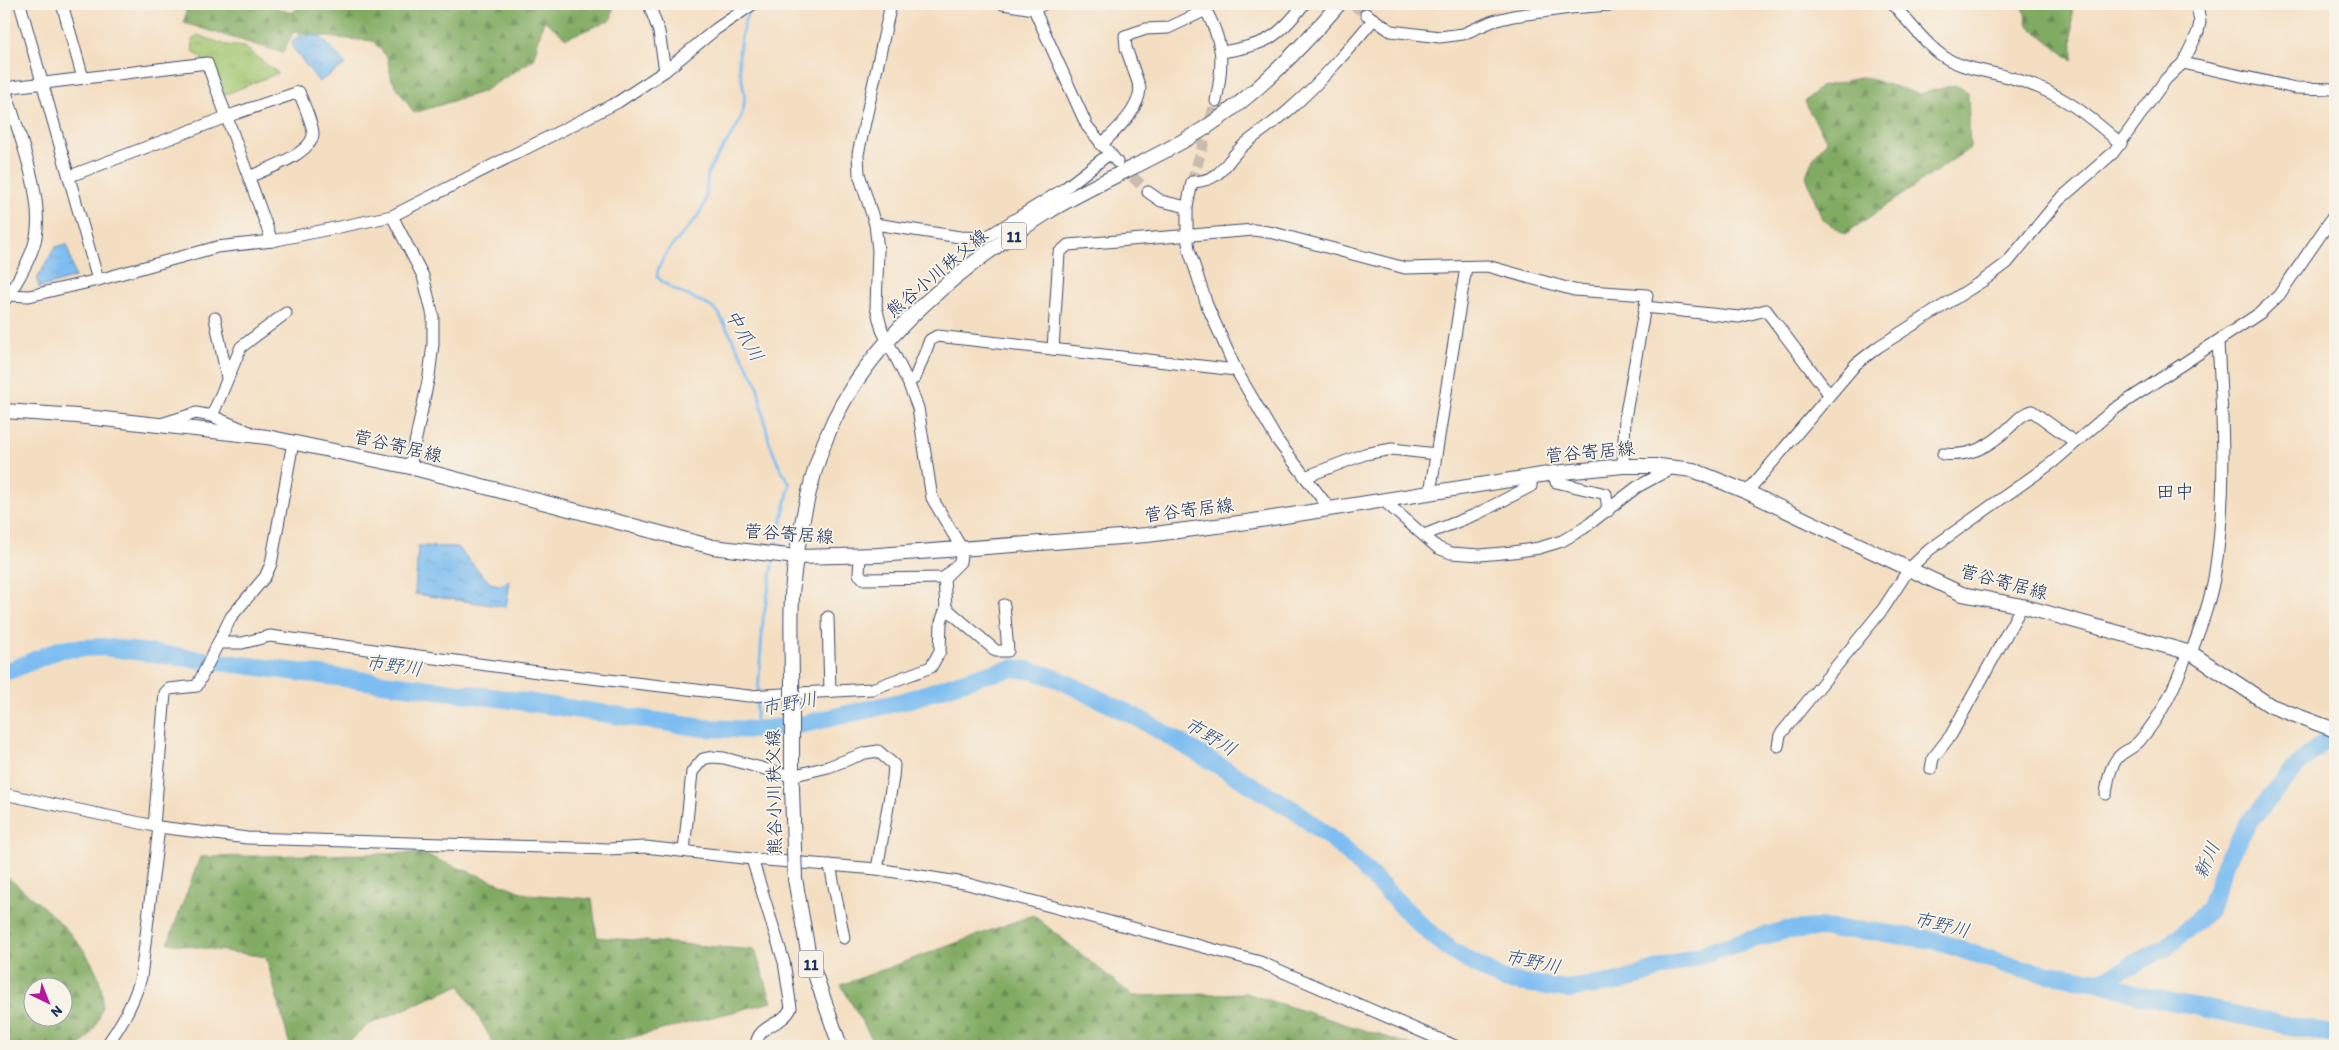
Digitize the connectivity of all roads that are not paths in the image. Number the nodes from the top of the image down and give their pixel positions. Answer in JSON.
{"nodes":[{"id":1,"x":20,"y":4,"type":"edge"},
{"id":2,"x":62,"y":4,"type":"edge"},
{"id":3,"x":649,"y":4,"type":"edge"},
{"id":4,"x":753,"y":4,"type":"edge"},
{"id":5,"x":891,"y":4,"type":"edge"},
{"id":6,"x":1003,"y":4,"type":"edge"},
{"id":7,"x":1304,"y":4,"type":"edge"},
{"id":8,"x":1339,"y":4,"type":"edge"},
{"id":9,"x":1623,"y":4,"type":"edge"},
{"id":10,"x":1893,"y":4,"type":"edge"},
{"id":11,"x":2197,"y":4,"type":"edge"},
{"id":12,"x":1039,"y":7,"type":"edge"},
{"id":13,"x":1204,"y":7,"type":"edge"},
{"id":14,"x":1222,"y":52,"type":"junction"},
{"id":15,"x":2183,"y":63,"type":"junction"},
{"id":16,"x":664,"y":71,"type":"junction"},
{"id":17,"x":83,"y":78,"type":"junction"},
{"id":18,"x":42,"y":82,"type":"junction"},
{"id":19,"x":4,"y":87,"type":"edge"},
{"id":20,"x":2335,"y":88,"type":"edge"},
{"id":21,"x":1216,"y":101,"type":"tunnel mouth"},
{"id":22,"x":227,"y":117,"type":"junction"},
{"id":23,"x":2121,"y":144,"type":"junction"},
{"id":24,"x":1101,"y":145,"type":"junction"},
{"id":25,"x":70,"y":176,"type":"junction"},
{"id":26,"x":249,"y":177,"type":"junction"},
{"id":27,"x":1148,"y":192,"type":"tunnel mouth"},
{"id":28,"x":1187,"y":207,"type":"junction"},
{"id":29,"x":2335,"y":214,"type":"edge"},
{"id":30,"x":392,"y":216,"type":"junction"},
{"id":31,"x":875,"y":224,"type":"junction"},
{"id":32,"x":1187,"y":235,"type":"junction"},
{"id":33,"x":272,"y":241,"type":"junction"},
{"id":34,"x":1466,"y":267,"type":"junction"},
{"id":35,"x":98,"y":280,"type":"junction"},
{"id":36,"x":5,"y":295,"type":"edge"},
{"id":37,"x":1645,"y":307,"type":"junction"},
{"id":38,"x":286,"y":313,"type":"dead end"},
{"id":39,"x":215,"y":318,"type":"dead end"},
{"id":40,"x":887,"y":340,"type":"junction"},
{"id":41,"x":2218,"y":343,"type":"junction"},
{"id":42,"x":1053,"y":348,"type":"junction"},
{"id":43,"x":1236,"y":370,"type":"junction"},
{"id":44,"x":228,"y":378,"type":"junction"},
{"id":45,"x":908,"y":382,"type":"junction"},
{"id":46,"x":1829,"y":394,"type":"junction"},
{"id":47,"x":4,"y":411,"type":"edge"},
{"id":48,"x":212,"y":416,"type":"junction"},
{"id":49,"x":159,"y":425,"type":"junction"},
{"id":50,"x":261,"y":436,"type":"junction"},
{"id":51,"x":294,"y":442,"type":"junction"},
{"id":52,"x":2075,"y":442,"type":"junction"},
{"id":53,"x":1436,"y":454,"type":"junction"},
{"id":54,"x":1943,"y":454,"type":"dead end"},
{"id":55,"x":1623,"y":466,"type":"junction"},
{"id":56,"x":410,"y":467,"type":"junction"},
{"id":57,"x":1672,"y":468,"type":"junction"},
{"id":58,"x":1554,"y":473,"type":"junction"},
{"id":59,"x":1305,"y":477,"type":"junction"},
{"id":60,"x":1531,"y":477,"type":"junction"},
{"id":61,"x":1747,"y":492,"type":"junction"},
{"id":62,"x":1430,"y":493,"type":"junction"},
{"id":63,"x":1383,"y":500,"type":"junction"},
{"id":64,"x":1329,"y":508,"type":"junction"},
{"id":65,"x":1608,"y":511,"type":"junction"},
{"id":66,"x":1424,"y":535,"type":"junction"},
{"id":67,"x":962,"y":548,"type":"junction"},
{"id":68,"x":860,"y":556,"type":"junction"},
{"id":69,"x":796,"y":557,"type":"junction"},
{"id":70,"x":1909,"y":569,"type":"junction"},
{"id":71,"x":944,"y":578,"type":"junction"},
{"id":72,"x":1004,"y":605,"type":"dead end"},
{"id":73,"x":2022,"y":606,"type":"junction"},
{"id":74,"x":946,"y":608,"type":"junction"},
{"id":75,"x":828,"y":617,"type":"dead end"},
{"id":76,"x":216,"y":646,"type":"junction"},
{"id":77,"x":2189,"y":652,"type":"junction"},
{"id":78,"x":830,"y":692,"type":"junction"},
{"id":79,"x":2335,"y":730,"type":"edge"},
{"id":80,"x":1778,"y":746,"type":"dead end"},
{"id":81,"x":1931,"y":769,"type":"dead end"},
{"id":82,"x":792,"y":777,"type":"junction"},
{"id":83,"x":4,"y":794,"type":"edge"},
{"id":84,"x":2106,"y":794,"type":"dead end"},
{"id":85,"x":156,"y":826,"type":"junction"},
{"id":86,"x":684,"y":851,"type":"junction"},
{"id":87,"x":752,"y":859,"type":"junction"},
{"id":88,"x":830,"y":865,"type":"junction"},
{"id":89,"x":878,"y":869,"type":"junction"},
{"id":90,"x":844,"y":938,"type":"dead end"},
{"id":91,"x":106,"y":1046,"type":"edge"},
{"id":92,"x":756,"y":1046,"type":"edge"},
{"id":93,"x":840,"y":1046,"type":"edge"},
{"id":94,"x":1454,"y":1046,"type":"edge"}],
"edges":[{"from":1,"to":18,"type":"street"},
{"from":2,"to":17,"type":"street"},
{"from":3,"to":16,"type":"street"},
{"from":4,"to":16,"type":"street"},
{"from":5,"to":31,"type":"street"},
{"from":6,"to":12,"type":"street"},
{"from":7,"to":14,"type":"street"},
{"from":8,"to":40,"type":"main road","name":"熊谷小川秩父線","number":"11"},
{"from":9,"to":28,"type":"street"},
{"from":10,"to":23,"type":"street"},
{"from":11,"to":15,"type":"street"},
{"from":12,"to":24,"type":"street"},
{"from":13,"to":14,"type":"street"},
{"from":13,"to":24,"type":"street"},
{"from":14,"to":21,"type":"street"},
{"from":15,"to":20,"type":"street"},
{"from":15,"to":23,"type":"street"},
{"from":16,"to":30,"type":"street"},
{"from":17,"to":18,"type":"street"},
{"from":17,"to":22,"type":"street"},
{"from":18,"to":19,"type":"street"},
{"from":18,"to":25,"type":"street"},
{"from":19,"to":36,"type":"street"},
{"from":22,"to":25,"type":"street"},
{"from":22,"to":26,"type":"street"},
{"from":22,"to":26,"type":"street"},
{"from":23,"to":46,"type":"street"},
{"from":24,"to":31,"type":"street"},
{"from":25,"to":35,"type":"street"},
{"from":26,"to":33,"type":"street"},
{"from":27,"to":28,"type":"street"},
{"from":28,"to":32,"type":"street"},
{"from":29,"to":41,"type":"street"},
{"from":30,"to":33,"type":"street"},
{"from":30,"to":56,"type":"street"},
{"from":31,"to":40,"type":"street"},
{"from":32,"to":34,"type":"street"},
{"from":32,"to":42,"type":"street"},
{"from":32,"to":43,"type":"street"},
{"from":33,"to":35,"type":"street"},
{"from":34,"to":37,"type":"street"},
{"from":34,"to":53,"type":"street"},
{"from":35,"to":36,"type":"street"},
{"from":37,"to":46,"type":"street"},
{"from":37,"to":55,"type":"street"},
{"from":38,"to":44,"type":"street"},
{"from":39,"to":44,"type":"street"},
{"from":40,"to":45,"type":"street"},
{"from":40,"to":69,"type":"main road","name":"熊谷小川秩父線","number":"11"},
{"from":41,"to":52,"type":"street"},
{"from":41,"to":77,"type":"street"},
{"from":42,"to":43,"type":"street"},
{"from":42,"to":45,"type":"street"},
{"from":43,"to":59,"type":"street"},
{"from":44,"to":48,"type":"street"},
{"from":45,"to":67,"type":"street"},
{"from":46,"to":61,"type":"street"},
{"from":47,"to":49,"type":"main road","name":"菅谷寄居線"},
{"from":48,"to":49,"type":"street"},
{"from":48,"to":50,"type":"street"},
{"from":49,"to":50,"type":"main road","name":"菅谷寄居線"},
{"from":50,"to":51,"type":"main road","name":"菅谷寄居線"},
{"from":51,"to":56,"type":"main road","name":"菅谷寄居線"},
{"from":51,"to":76,"type":"street"},
{"from":52,"to":54,"type":"street"},
{"from":52,"to":70,"type":"street"},
{"from":53,"to":59,"type":"street"},
{"from":53,"to":62,"type":"street"},
{"from":55,"to":57,"type":"main road","name":"菅谷寄居線"},
{"from":55,"to":58,"type":"main road","name":"菅谷寄居線"},
{"from":56,"to":69,"type":"main road","name":"菅谷寄居線"},
{"from":57,"to":61,"type":"main road","name":"菅谷寄居線"},
{"from":57,"to":65,"type":"street"},
{"from":58,"to":60,"type":"main road","name":"菅谷寄居線"},
{"from":58,"to":65,"type":"street"},
{"from":59,"to":64,"type":"street"},
{"from":60,"to":62,"type":"main road","name":"菅谷寄居線"},
{"from":60,"to":66,"type":"street"},
{"from":61,"to":70,"type":"main road","name":"菅谷寄居線"},
{"from":62,"to":63,"type":"main road","name":"菅谷寄居線"},
{"from":63,"to":64,"type":"main road","name":"菅谷寄居線"},
{"from":63,"to":66,"type":"street"},
{"from":64,"to":67,"type":"main road","name":"菅谷寄居線"},
{"from":65,"to":66,"type":"street"},
{"from":67,"to":68,"type":"main road","name":"菅谷寄居線"},
{"from":67,"to":71,"type":"street"},
{"from":68,"to":69,"type":"main road","name":"菅谷寄居線"},
{"from":68,"to":71,"type":"street"},
{"from":69,"to":82,"type":"main road","name":"熊谷小川秩父線","number":"11","bridge":true},
{"from":70,"to":73,"type":"main road","name":"菅谷寄居線"},
{"from":70,"to":80,"type":"street"},
{"from":71,"to":74,"type":"street"},
{"from":72,"to":74,"type":"street"},
{"from":73,"to":77,"type":"main road","name":"菅谷寄居線"},
{"from":73,"to":81,"type":"street"},
{"from":74,"to":78,"type":"street"},
{"from":75,"to":78,"type":"street"},
{"from":76,"to":78,"type":"street"},
{"from":76,"to":85,"type":"street"},
{"from":77,"to":79,"type":"main road","name":"菅谷寄居線"},
{"from":77,"to":84,"type":"street"},
{"from":82,"to":86,"type":"street"},
{"from":82,"to":89,"type":"street"},
{"from":82,"to":93,"type":"main road","name":"熊谷小川秩父線","number":"11","bridge":true},
{"from":83,"to":85,"type":"street"},
{"from":85,"to":86,"type":"street"},
{"from":85,"to":91,"type":"street"},
{"from":86,"to":87,"type":"street"},
{"from":87,"to":88,"type":"street"},
{"from":87,"to":92,"type":"street"},
{"from":88,"to":89,"type":"street"},
{"from":88,"to":90,"type":"street"},
{"from":89,"to":94,"type":"street"}]}
